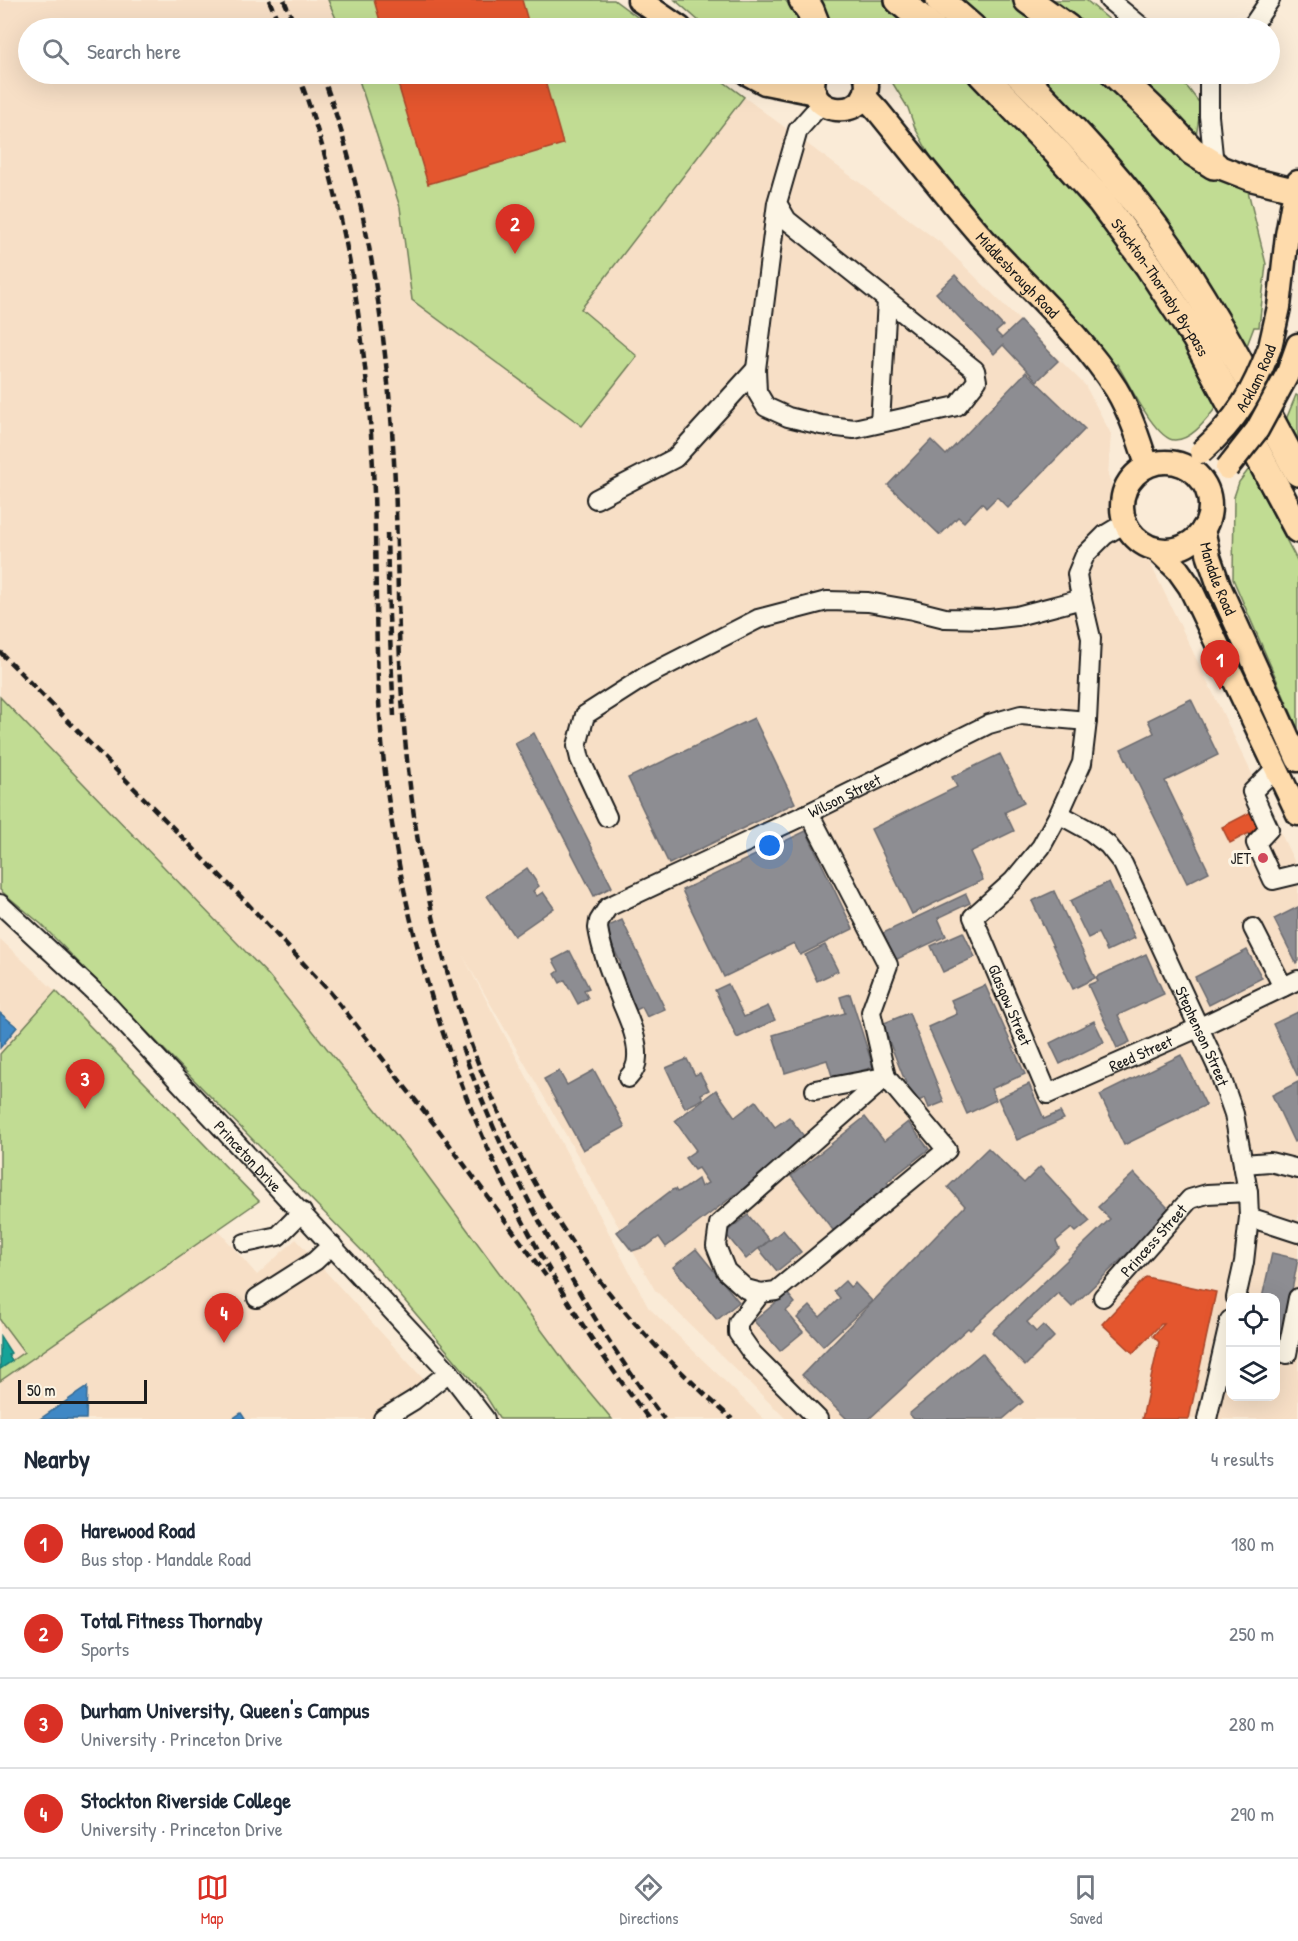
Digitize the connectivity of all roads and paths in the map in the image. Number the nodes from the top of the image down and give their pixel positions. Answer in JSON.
{"nodes":[{"id":1,"x":639,"y":0,"type":"edge"},
{"id":2,"x":803,"y":0,"type":"edge"},
{"id":3,"x":899,"y":0,"type":"edge"},
{"id":4,"x":940,"y":0,"type":"edge"},
{"id":5,"x":1028,"y":0,"type":"edge"},
{"id":6,"x":1109,"y":0,"type":"edge"},
{"id":7,"x":1269,"y":0,"type":"edge"},
{"id":8,"x":665,"y":18,"type":"edge"},
{"id":9,"x":813,"y":18,"type":"edge"},
{"id":10,"x":920,"y":18,"type":"edge"},
{"id":11,"x":961,"y":18,"type":"edge"},
{"id":12,"x":1053,"y":18,"type":"edge"},
{"id":13,"x":1131,"y":18,"type":"edge"},
{"id":14,"x":1257,"y":18,"type":"edge"},
{"id":15,"x":778,"y":84,"type":"edge"},
{"id":16,"x":866,"y":84,"type":"edge"},
{"id":17,"x":992,"y":84,"type":"edge"},
{"id":18,"x":1029,"y":84,"type":"edge"},
{"id":19,"x":1125,"y":84,"type":"edge"},
{"id":20,"x":1209,"y":84,"type":"edge"},
{"id":21,"x":817,"y":90,"type":"edge"},
{"id":22,"x":864,"y":96,"type":"junction"},
{"id":23,"x":1214,"y":165,"type":"junction"},
{"id":24,"x":1297,"y":192,"type":"edge"},
{"id":25,"x":777,"y":202,"type":"junction"},
{"id":26,"x":887,"y":300,"type":"junction"},
{"id":27,"x":1298,"y":345,"type":"edge"},
{"id":28,"x":756,"y":369,"type":"junction"},
{"id":29,"x":880,"y":423,"type":"junction"},
{"id":30,"x":1173,"y":462,"type":"junction"},
{"id":31,"x":1147,"y":465,"type":"junction"},
{"id":32,"x":1298,"y":472,"type":"edge"},
{"id":33,"x":596,"y":499,"type":"dead end"},
{"id":34,"x":1209,"y":499,"type":"junction"},
{"id":35,"x":1125,"y":523,"type":"junction"},
{"id":36,"x":1203,"y":529,"type":"junction"},
{"id":37,"x":1298,"y":529,"type":"edge"},
{"id":38,"x":1156,"y":549,"type":"junction"},
{"id":39,"x":1082,"y":599,"type":"junction"},
{"id":40,"x":1087,"y":720,"type":"junction"},
{"id":41,"x":1298,"y":760,"type":"edge"},
{"id":42,"x":1275,"y":769,"type":"junction"},
{"id":43,"x":809,"y":813,"type":"junction"},
{"id":44,"x":1059,"y":814,"type":"junction"},
{"id":45,"x":1298,"y":814,"type":"edge"},
{"id":46,"x":607,"y":817,"type":"dead end"},
{"id":47,"x":1298,"y":874,"type":"edge"},
{"id":48,"x":0,"y":904,"type":"edge"},
{"id":49,"x":1253,"y":928,"type":"dead end"},
{"id":50,"x":1291,"y":983,"type":"edge"},
{"id":51,"x":1198,"y":1028,"type":"junction"},
{"id":52,"x":886,"y":1077,"type":"junction"},
{"id":53,"x":628,"y":1078,"type":"dead end"},
{"id":54,"x":815,"y":1090,"type":"dead end"},
{"id":55,"x":1048,"y":1094,"type":"joint"},
{"id":56,"x":1243,"y":1164,"type":"junction"},
{"id":57,"x":1298,"y":1168,"type":"edge"},
{"id":58,"x":1248,"y":1192,"type":"junction"},
{"id":59,"x":302,"y":1212,"type":"junction"},
{"id":60,"x":1249,"y":1217,"type":"junction"},
{"id":61,"x":1298,"y":1233,"type":"edge"},
{"id":62,"x":245,"y":1243,"type":"dead end"},
{"id":63,"x":332,"y":1245,"type":"junction"},
{"id":64,"x":760,"y":1293,"type":"junction"},
{"id":65,"x":1237,"y":1293,"type":"edge"},
{"id":66,"x":1103,"y":1297,"type":"dead end"},
{"id":67,"x":257,"y":1298,"type":"dead end"},
{"id":68,"x":1298,"y":1298,"type":"edge"},
{"id":69,"x":1226,"y":1337,"type":"edge"},
{"id":70,"x":1287,"y":1354,"type":"dead end"},
{"id":71,"x":449,"y":1372,"type":"junction"},
{"id":72,"x":383,"y":1419,"type":"edge"},
{"id":73,"x":485,"y":1419,"type":"edge"},
{"id":74,"x":818,"y":1419,"type":"edge"},
{"id":75,"x":1207,"y":1419,"type":"edge"}],
"edges":[{"from":1,"to":8,"type":"main road"},
{"from":2,"to":9,"type":"highway"},
{"from":3,"to":10,"type":"highway"},
{"from":4,"to":11,"type":"highway"},
{"from":5,"to":12,"type":"highway"},
{"from":6,"to":13,"type":"street"},
{"from":7,"to":14,"type":"street"},
{"from":15,"to":21,"type":"main road"},
{"from":16,"to":22,"type":"main road"},
{"from":17,"to":37,"type":"highway","name":"Stockton-Thornaby By-pass"},
{"from":18,"to":32,"type":"highway","name":"Stockton-Thornaby By-pass"},
{"from":19,"to":23,"type":"highway"},
{"from":20,"to":23,"type":"street"},
{"from":21,"to":22,"type":"main road"},
{"from":21,"to":25,"type":"street"},
{"from":22,"to":31,"type":"main road","name":"Middlesbrough Road"},
{"from":23,"to":24,"type":"main road"},
{"from":24,"to":30,"type":"main road","name":"Acklam Road","bridge":true},
{"from":25,"to":26,"type":"street"},
{"from":25,"to":28,"type":"street"},
{"from":26,"to":29,"type":"street"},
{"from":26,"to":29,"type":"street"},
{"from":27,"to":34,"type":"main road","name":"Acklam Road","bridge":true},
{"from":28,"to":29,"type":"street"},
{"from":28,"to":33,"type":"street"},
{"from":30,"to":31,"type":"main road"},
{"from":30,"to":34,"type":"main road"},
{"from":31,"to":35,"type":"main road"},
{"from":34,"to":36,"type":"main road"},
{"from":35,"to":38,"type":"main road"},
{"from":35,"to":39,"type":"street"},
{"from":36,"to":38,"type":"main road"},
{"from":36,"to":41,"type":"main road","name":"Mandale Road"},
{"from":38,"to":42,"type":"main road","name":"Mandale Road"},
{"from":39,"to":40,"type":"street"},
{"from":39,"to":46,"type":"street"},
{"from":40,"to":43,"type":"street","name":"Wilson Street"},
{"from":40,"to":44,"type":"street"},
{"from":42,"to":45,"type":"main road","name":"Mandale Road"},
{"from":42,"to":47,"type":"street"},
{"from":43,"to":52,"type":"street"},
{"from":43,"to":53,"type":"street","name":"Wilson Street"},
{"from":44,"to":51,"type":"street","name":"Stephenson Street"},
{"from":44,"to":55,"type":"street","name":"Glasgow Street"},
{"from":48,"to":59,"type":"street","name":"Princeton Drive"},
{"from":49,"to":50,"type":"street"},
{"from":50,"to":51,"type":"street","name":"Reed Street"},
{"from":51,"to":55,"type":"street","name":"Reed Street"},
{"from":51,"to":56,"type":"street","name":"Stephenson Street"},
{"from":52,"to":54,"type":"street"},
{"from":52,"to":64,"type":"street"},
{"from":52,"to":64,"type":"street"},
{"from":56,"to":57,"type":"street"},
{"from":56,"to":58,"type":"street","name":"Stephenson Street"},
{"from":58,"to":60,"type":"street","name":"Stephenson Street"},
{"from":58,"to":66,"type":"street","name":"Princess Street"},
{"from":59,"to":62,"type":"street"},
{"from":59,"to":63,"type":"street","name":"Princeton Drive"},
{"from":60,"to":61,"type":"street"},
{"from":60,"to":65,"type":"street","name":"Stephenson Street"},
{"from":63,"to":67,"type":"street"},
{"from":63,"to":71,"type":"street","name":"Princeton Drive"},
{"from":64,"to":74,"type":"street"},
{"from":68,"to":70,"type":"street"},
{"from":69,"to":75,"type":"street"},
{"from":71,"to":72,"type":"street"},
{"from":71,"to":73,"type":"street","name":"Princeton Drive"}]}
